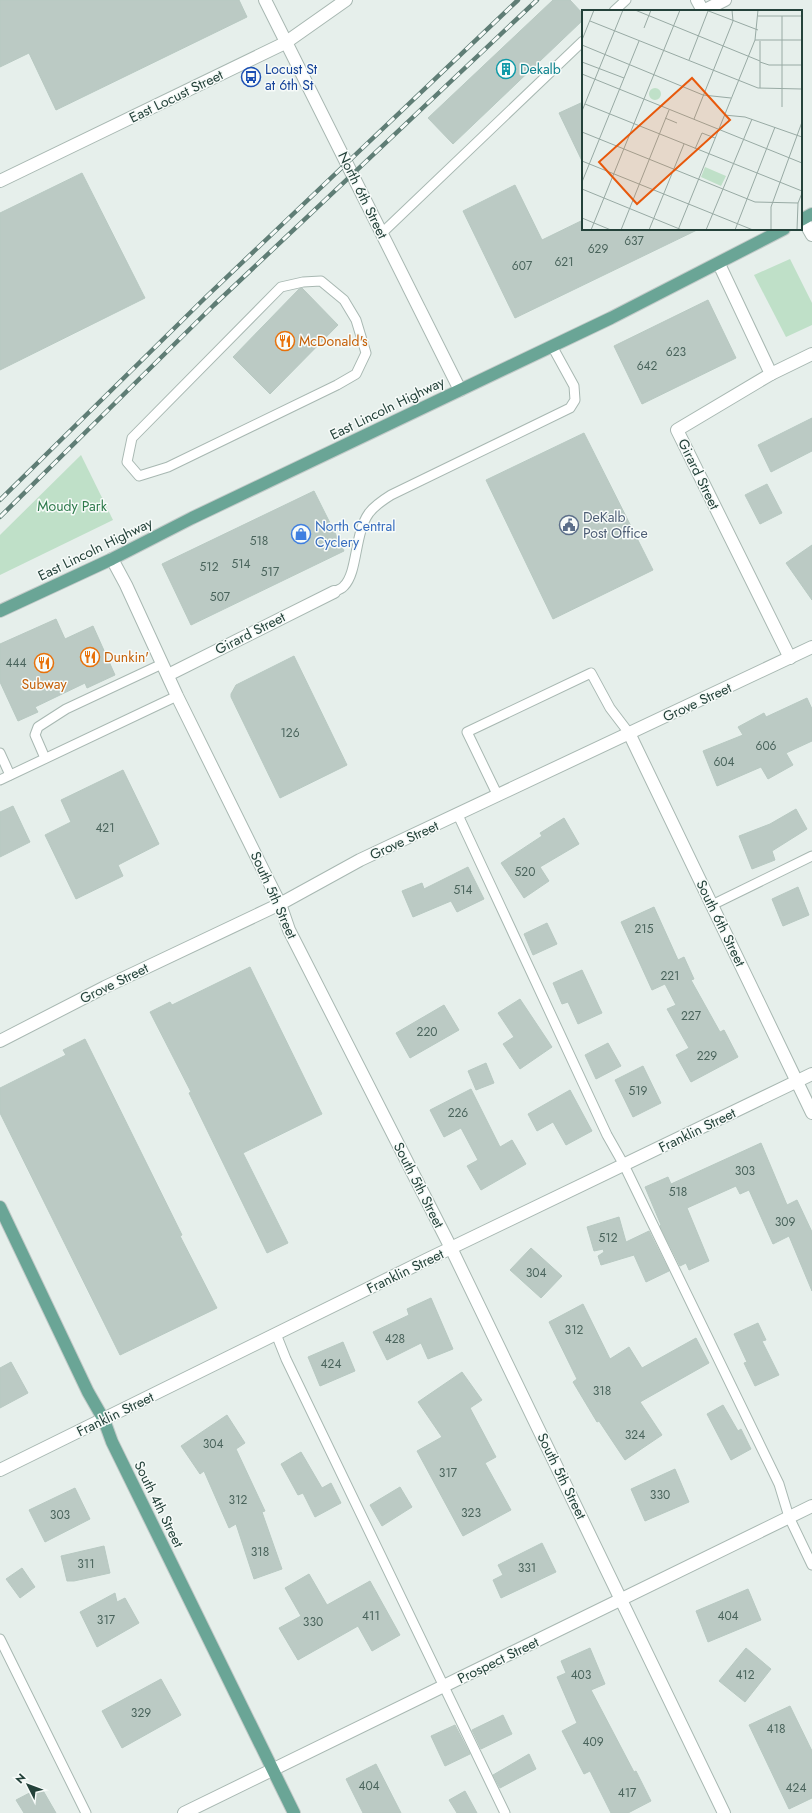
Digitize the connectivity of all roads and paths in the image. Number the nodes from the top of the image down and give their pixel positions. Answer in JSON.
{"nodes":[{"id":1,"x":265,"y":0,"type":"edge"},
{"id":2,"x":346,"y":0,"type":"edge"},
{"id":3,"x":626,"y":0,"type":"edge"},
{"id":4,"x":697,"y":0,"type":"edge"},
{"id":5,"x":725,"y":0,"type":"edge"},
{"id":6,"x":615,"y":10,"type":"edge"},
{"id":7,"x":702,"y":10,"type":"edge"},
{"id":8,"x":705,"y":10,"type":"edge"},
{"id":9,"x":582,"y":42,"type":"edge"},
{"id":10,"x":285,"y":43,"type":"junction"},
{"id":11,"x":0,"y":181,"type":"edge"},
{"id":12,"x":804,"y":217,"type":"edge"},
{"id":13,"x":782,"y":230,"type":"edge"},
{"id":14,"x":382,"y":233,"type":"junction"},
{"id":15,"x":812,"y":235,"type":"edge"},
{"id":16,"x":718,"y":264,"type":"junction"},
{"id":17,"x":552,"y":346,"type":"junction"},
{"id":18,"x":812,"y":354,"type":"edge"},
{"id":19,"x":772,"y":374,"type":"junction"},
{"id":20,"x":337,"y":386,"type":"joint"},
{"id":21,"x":460,"y":390,"type":"junction"},
{"id":22,"x":112,"y":559,"type":"junction"},
{"id":23,"x":334,"y":592,"type":"joint"},
{"id":24,"x":0,"y":611,"type":"edge"},
{"id":25,"x":812,"y":647,"type":"edge"},
{"id":26,"x":790,"y":658,"type":"junction"},
{"id":27,"x":162,"y":664,"type":"junction"},
{"id":28,"x":168,"y":675,"type":"junction"},
{"id":29,"x":177,"y":696,"type":"junction"},
{"id":30,"x":629,"y":733,"type":"junction"},
{"id":31,"x":0,"y":752,"type":"edge"},
{"id":32,"x":45,"y":758,"type":"junction"},
{"id":33,"x":10,"y":775,"type":"junction"},
{"id":34,"x":0,"y":780,"type":"edge"},
{"id":35,"x":498,"y":796,"type":"junction"},
{"id":36,"x":458,"y":815,"type":"junction"},
{"id":37,"x":812,"y":856,"type":"edge"},
{"id":38,"x":280,"y":904,"type":"junction"},
{"id":39,"x":712,"y":906,"type":"junction"},
{"id":40,"x":0,"y":1041,"type":"edge"},
{"id":41,"x":812,"y":1074,"type":"edge"},
{"id":42,"x":797,"y":1082,"type":"junction"},
{"id":43,"x":812,"y":1113,"type":"edge"},
{"id":44,"x":624,"y":1165,"type":"junction"},
{"id":45,"x":0,"y":1207,"type":"edge"},
{"id":46,"x":451,"y":1248,"type":"junction"},
{"id":47,"x":276,"y":1334,"type":"junction"},
{"id":48,"x":104,"y":1420,"type":"junction"},
{"id":49,"x":0,"y":1470,"type":"edge"},
{"id":50,"x":812,"y":1506,"type":"edge"},
{"id":51,"x":788,"y":1517,"type":"junction"},
{"id":52,"x":812,"y":1564,"type":"edge"},
{"id":53,"x":622,"y":1600,"type":"junction"},
{"id":54,"x":0,"y":1639,"type":"edge"},
{"id":55,"x":444,"y":1686,"type":"junction"},
{"id":56,"x":274,"y":1770,"type":"junction"},
{"id":57,"x":86,"y":1813,"type":"edge"},
{"id":58,"x":184,"y":1813,"type":"edge"},
{"id":59,"x":294,"y":1813,"type":"edge"},
{"id":60,"x":505,"y":1813,"type":"edge"},
{"id":61,"x":724,"y":1813,"type":"edge"}],
"edges":[{"from":1,"to":10,"type":"street","name":"North 6th Street"},
{"from":2,"to":10,"type":"street","name":"East Locust Street"},
{"from":3,"to":6,"type":"lane"},
{"from":4,"to":7,"type":"street"},
{"from":5,"to":8,"type":"street"},
{"from":9,"to":14,"type":"lane"},
{"from":10,"to":11,"type":"street","name":"East Locust Street"},
{"from":10,"to":14,"type":"street","name":"North 6th Street"},
{"from":12,"to":15,"type":"street"},
{"from":13,"to":16,"type":"main road","name":"East Lincoln Highway"},
{"from":14,"to":21,"type":"street","name":"North 6th Street"},
{"from":16,"to":17,"type":"main road","name":"East Lincoln Highway"},
{"from":16,"to":19,"type":"street"},
{"from":17,"to":21,"type":"main road","name":"East Lincoln Highway"},
{"from":17,"to":23,"type":"lane"},
{"from":18,"to":19,"type":"street","name":"Girard Street"},
{"from":19,"to":26,"type":"street","name":"Girard Street"},
{"from":20,"to":20,"type":"lane"},
{"from":21,"to":22,"type":"main road","name":"East Lincoln Highway"},
{"from":22,"to":24,"type":"main road","name":"East Lincoln Highway"},
{"from":22,"to":27,"type":"street","name":"South 5th Street"},
{"from":23,"to":28,"type":"street","name":"Girard Street"},
{"from":25,"to":26,"type":"street","name":"Grove Street"},
{"from":26,"to":30,"type":"street","name":"Grove Street"},
{"from":27,"to":28,"type":"street","name":"South 5th Street"},
{"from":27,"to":32,"type":"lane"},
{"from":28,"to":29,"type":"street","name":"South 5th Street"},
{"from":29,"to":32,"type":"lane"},
{"from":29,"to":38,"type":"street","name":"South 5th Street"},
{"from":30,"to":35,"type":"street","name":"Grove Street"},
{"from":30,"to":35,"type":"lane"},
{"from":30,"to":39,"type":"street","name":"South 6th Street"},
{"from":31,"to":33,"type":"lane"},
{"from":32,"to":33,"type":"lane"},
{"from":33,"to":34,"type":"lane"},
{"from":35,"to":36,"type":"street","name":"Grove Street"},
{"from":36,"to":38,"type":"street","name":"Grove Street"},
{"from":36,"to":44,"type":"lane"},
{"from":37,"to":39,"type":"lane"},
{"from":38,"to":40,"type":"street","name":"Grove Street"},
{"from":38,"to":46,"type":"street","name":"South 5th Street"},
{"from":39,"to":42,"type":"street","name":"South 6th Street"},
{"from":41,"to":42,"type":"street","name":"Franklin Street"},
{"from":42,"to":43,"type":"street","name":"South 6th Street"},
{"from":42,"to":44,"type":"street","name":"Franklin Street"},
{"from":44,"to":46,"type":"street","name":"Franklin Street"},
{"from":44,"to":51,"type":"lane"},
{"from":45,"to":48,"type":"main road","name":"South 4th Street"},
{"from":46,"to":47,"type":"street","name":"Franklin Street"},
{"from":46,"to":53,"type":"street","name":"South 5th Street"},
{"from":47,"to":48,"type":"street","name":"Franklin Street"},
{"from":47,"to":55,"type":"lane"},
{"from":48,"to":49,"type":"street","name":"Franklin Street"},
{"from":48,"to":56,"type":"main road","name":"South 4th Street"},
{"from":50,"to":51,"type":"street","name":"Prospect Street"},
{"from":51,"to":52,"type":"lane"},
{"from":51,"to":53,"type":"street","name":"Prospect Street"},
{"from":53,"to":55,"type":"street","name":"Prospect Street"},
{"from":53,"to":61,"type":"street","name":"South 5th Street"},
{"from":54,"to":57,"type":"lane"},
{"from":55,"to":56,"type":"street","name":"Prospect Street"},
{"from":55,"to":60,"type":"lane"},
{"from":56,"to":58,"type":"street","name":"Prospect Street"},
{"from":56,"to":59,"type":"main road","name":"South 4th Street"}]}
